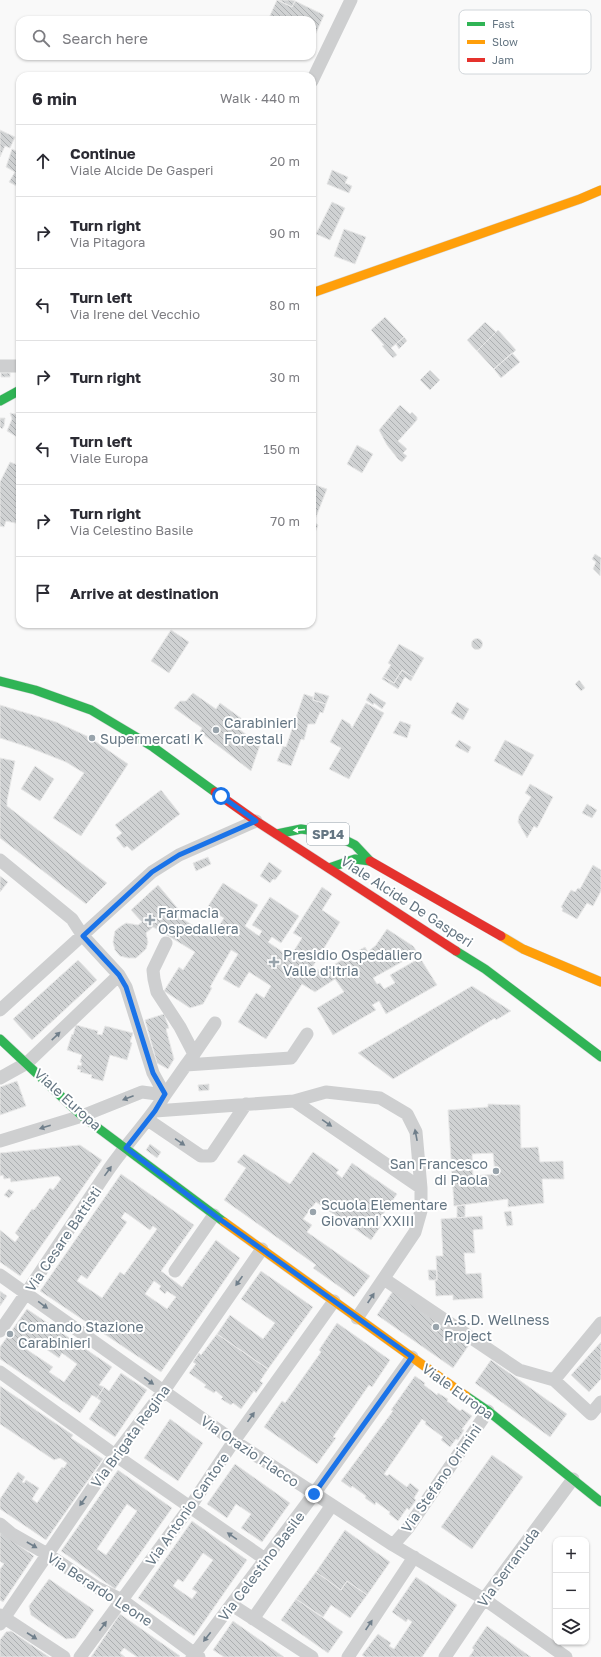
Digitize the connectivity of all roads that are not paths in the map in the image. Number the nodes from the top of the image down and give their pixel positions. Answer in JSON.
{"nodes":[{"id":1,"x":351,"y":0,"type":"edge"},
{"id":2,"x":316,"y":73,"type":"edge"},
{"id":3,"x":601,"y":190,"type":"edge"},
{"id":4,"x":316,"y":292,"type":"edge"},
{"id":5,"x":0,"y":366,"type":"edge"},
{"id":6,"x":16,"y":366,"type":"edge"},
{"id":7,"x":16,"y":392,"type":"edge"},
{"id":8,"x":0,"y":401,"type":"edge"},
{"id":9,"x":0,"y":681,"type":"edge"},
{"id":10,"x":256,"y":821,"type":"junction"},
{"id":11,"x":277,"y":834,"type":"junction"},
{"id":12,"x":0,"y":860,"type":"edge"},
{"id":13,"x":370,"y":861,"type":"junction"},
{"id":14,"x":329,"y":868,"type":"junction"},
{"id":15,"x":83,"y":936,"type":"junction"},
{"id":16,"x":166,"y":943,"type":"dead end"},
{"id":17,"x":119,"y":975,"type":"junction"},
{"id":18,"x":601,"y":982,"type":"edge"},
{"id":19,"x":0,"y":1010,"type":"edge"},
{"id":20,"x":215,"y":1023,"type":"dead end"},
{"id":21,"x":308,"y":1034,"type":"dead end"},
{"id":22,"x":0,"y":1039,"type":"edge"},
{"id":23,"x":194,"y":1054,"type":"junction"},
{"id":24,"x":601,"y":1057,"type":"edge"},
{"id":25,"x":27,"y":1063,"type":"junction"},
{"id":26,"x":186,"y":1065,"type":"junction"},
{"id":27,"x":0,"y":1078,"type":"edge"},
{"id":28,"x":165,"y":1094,"type":"junction"},
{"id":29,"x":294,"y":1101,"type":"junction"},
{"id":30,"x":246,"y":1104,"type":"junction"},
{"id":31,"x":82,"y":1116,"type":"junction"},
{"id":32,"x":151,"y":1116,"type":"junction"},
{"id":33,"x":0,"y":1141,"type":"edge"},
{"id":34,"x":126,"y":1148,"type":"junction"},
{"id":35,"x":421,"y":1188,"type":"junction"},
{"id":36,"x":214,"y":1215,"type":"junction"},
{"id":37,"x":262,"y":1249,"type":"junction"},
{"id":38,"x":175,"y":1271,"type":"dead end"},
{"id":39,"x":0,"y":1275,"type":"edge"},
{"id":40,"x":384,"y":1279,"type":"junction"},
{"id":41,"x":27,"y":1294,"type":"junction"},
{"id":42,"x":334,"y":1301,"type":"junction"},
{"id":43,"x":357,"y":1318,"type":"junction"},
{"id":44,"x":601,"y":1323,"type":"edge"},
{"id":45,"x":0,"y":1331,"type":"edge"},
{"id":46,"x":412,"y":1357,"type":"junction"},
{"id":47,"x":0,"y":1372,"type":"edge"},
{"id":48,"x":554,"y":1380,"type":"junction"},
{"id":49,"x":163,"y":1392,"type":"junction"},
{"id":50,"x":601,"y":1402,"type":"edge"},
{"id":51,"x":488,"y":1411,"type":"junction"},
{"id":52,"x":234,"y":1441,"type":"junction"},
{"id":53,"x":115,"y":1455,"type":"junction"},
{"id":54,"x":573,"y":1478,"type":"junction"},
{"id":55,"x":314,"y":1494,"type":"junction"},
{"id":56,"x":601,"y":1502,"type":"edge"},
{"id":57,"x":332,"y":1505,"type":"junction"},
{"id":58,"x":190,"y":1507,"type":"junction"},
{"id":59,"x":0,"y":1524,"type":"edge"},
{"id":60,"x":393,"y":1545,"type":"junction"},
{"id":61,"x":47,"y":1554,"type":"junction"},
{"id":62,"x":414,"y":1557,"type":"junction"},
{"id":63,"x":265,"y":1559,"type":"junction"},
{"id":64,"x":484,"y":1599,"type":"junction"},
{"id":65,"x":122,"y":1600,"type":"junction"},
{"id":66,"x":232,"y":1605,"type":"junction"},
{"id":67,"x":1,"y":1619,"type":"edge"},
{"id":68,"x":253,"y":1619,"type":"junction"},
{"id":69,"x":560,"y":1655,"type":"edge"},
{"id":70,"x":195,"y":1656,"type":"edge"},
{"id":71,"x":64,"y":1657,"type":"edge"},
{"id":72,"x":80,"y":1657,"type":"edge"},
{"id":73,"x":312,"y":1657,"type":"edge"},
{"id":74,"x":348,"y":1657,"type":"edge"},
{"id":75,"x":445,"y":1657,"type":"edge"}],
"edges":[{"from":1,"to":2,"type":"street"},
{"from":3,"to":4,"type":"main road"},
{"from":5,"to":6,"type":"street"},
{"from":7,"to":8,"type":"main road"},
{"from":9,"to":10,"type":"main road","name":"Viale Alcide De Gasperi"},
{"from":10,"to":11,"type":"main road","name":"Viale Alcide De Gasperi"},
{"from":10,"to":15,"type":"street"},
{"from":13,"to":11,"type":"main road","number":"SP14","one_way":true},
{"from":11,"to":14,"type":"main road","name":"Viale Alcide De Gasperi"},
{"from":12,"to":15,"type":"street"},
{"from":13,"to":14,"type":"main road","number":"SP14"},
{"from":13,"to":18,"type":"main road","number":"SP14"},
{"from":14,"to":24,"type":"main road","name":"Viale Alcide De Gasperi"},
{"from":15,"to":17,"type":"street"},
{"from":15,"to":19,"type":"street"},
{"from":16,"to":23,"type":"street"},
{"from":25,"to":17,"type":"street","one_way":true},
{"from":17,"to":28,"type":"street"},
{"from":20,"to":23,"type":"street","name":"Via Cesare Battisti"},
{"from":21,"to":26,"type":"street"},
{"from":22,"to":25,"type":"main road","name":"Viale Europa"},
{"from":23,"to":26,"type":"street","name":"Via Cesare Battisti"},
{"from":25,"to":27,"type":"street"},
{"from":25,"to":31,"type":"main road","name":"Viale Europa"},
{"from":26,"to":28,"type":"street","name":"Via Cesare Battisti"},
{"from":28,"to":31,"type":"street","one_way":true},
{"from":28,"to":32,"type":"street","name":"Via Cesare Battisti"},
{"from":29,"to":30,"type":"street"},
{"from":29,"to":35,"type":"street","one_way":true},
{"from":35,"to":29,"type":"street","one_way":true},
{"from":30,"to":32,"type":"street"},
{"from":32,"to":30,"type":"street","one_way":true},
{"from":31,"to":33,"type":"street","one_way":true},
{"from":31,"to":34,"type":"main road","name":"Viale Europa"},
{"from":32,"to":34,"type":"street","name":"Via Cesare Battisti"},
{"from":34,"to":36,"type":"main road","name":"Viale Europa"},
{"from":41,"to":34,"type":"street","name":"Via Cesare Battisti","one_way":true},
{"from":35,"to":40,"type":"street"},
{"from":36,"to":37,"type":"main road","name":"Viale Europa"},
{"from":36,"to":38,"type":"street"},
{"from":37,"to":42,"type":"main road","name":"Viale Europa"},
{"from":37,"to":49,"type":"street","name":"Via Brigata Regina","one_way":true},
{"from":39,"to":41,"type":"street","name":"Via Orazio Flacco"},
{"from":43,"to":40,"type":"street","one_way":true},
{"from":40,"to":48,"type":"street"},
{"from":41,"to":45,"type":"street","name":"Via Cesare Battisti"},
{"from":41,"to":49,"type":"street","name":"Via Orazio Flacco","one_way":true},
{"from":42,"to":43,"type":"main road","name":"Viale Europa"},
{"from":52,"to":42,"type":"street","name":"Via Antonio Cantore","one_way":true},
{"from":43,"to":46,"type":"main road","name":"Viale Europa"},
{"from":44,"to":48,"type":"street"},
{"from":46,"to":51,"type":"main road","name":"Viale Europa"},
{"from":46,"to":55,"type":"street","name":"Via Celestino Basile"},
{"from":47,"to":53,"type":"street"},
{"from":48,"to":50,"type":"street"},
{"from":49,"to":52,"type":"street","name":"Via Orazio Flacco"},
{"from":49,"to":53,"type":"street","name":"Via Brigata Regina"},
{"from":51,"to":54,"type":"main road","name":"Viale Europa"},
{"from":51,"to":60,"type":"street","name":"Via Stefano Orimini"},
{"from":52,"to":55,"type":"street","name":"Via Orazio Flacco"},
{"from":52,"to":58,"type":"street","name":"Via Antonio Cantore"},
{"from":53,"to":58,"type":"street"},
{"from":53,"to":61,"type":"street","name":"Via Brigata Regina","one_way":true},
{"from":54,"to":56,"type":"main road","name":"Viale Europa"},
{"from":54,"to":64,"type":"street","name":"Via Serranuda"},
{"from":55,"to":57,"type":"street","name":"Via Orazio Flacco"},
{"from":55,"to":63,"type":"street","name":"Via Celestino Basile"},
{"from":57,"to":60,"type":"street","name":"Via Orazio Flacco"},
{"from":57,"to":68,"type":"street","name":"Via Celestino Basile"},
{"from":63,"to":58,"type":"street","one_way":true},
{"from":58,"to":65,"type":"street","name":"Via Antonio Cantore"},
{"from":59,"to":61,"type":"street","name":"Via Berardo Leone","one_way":true},
{"from":60,"to":62,"type":"street","name":"Via Orazio Flacco"},
{"from":61,"to":65,"type":"street","name":"Via Berardo Leone"},
{"from":61,"to":67,"type":"street","name":"Via Brigata Regina"},
{"from":62,"to":64,"type":"street","name":"Via Orazio Flacco"},
{"from":74,"to":62,"type":"street","one_way":true},
{"from":63,"to":66,"type":"street","name":"Via Celestino Basile"},
{"from":64,"to":69,"type":"street","name":"Via Orazio Flacco"},
{"from":64,"to":75,"type":"street","name":"Via Serranuda"},
{"from":65,"to":70,"type":"street","name":"Via Berardo Leone"},
{"from":72,"to":65,"type":"street","name":"Via Antonio Cantore","one_way":true},
{"from":66,"to":68,"type":"street"},
{"from":66,"to":70,"type":"street","name":"Via Celestino Basile","one_way":true},
{"from":67,"to":71,"type":"street","one_way":true},
{"from":68,"to":73,"type":"street"}]}
